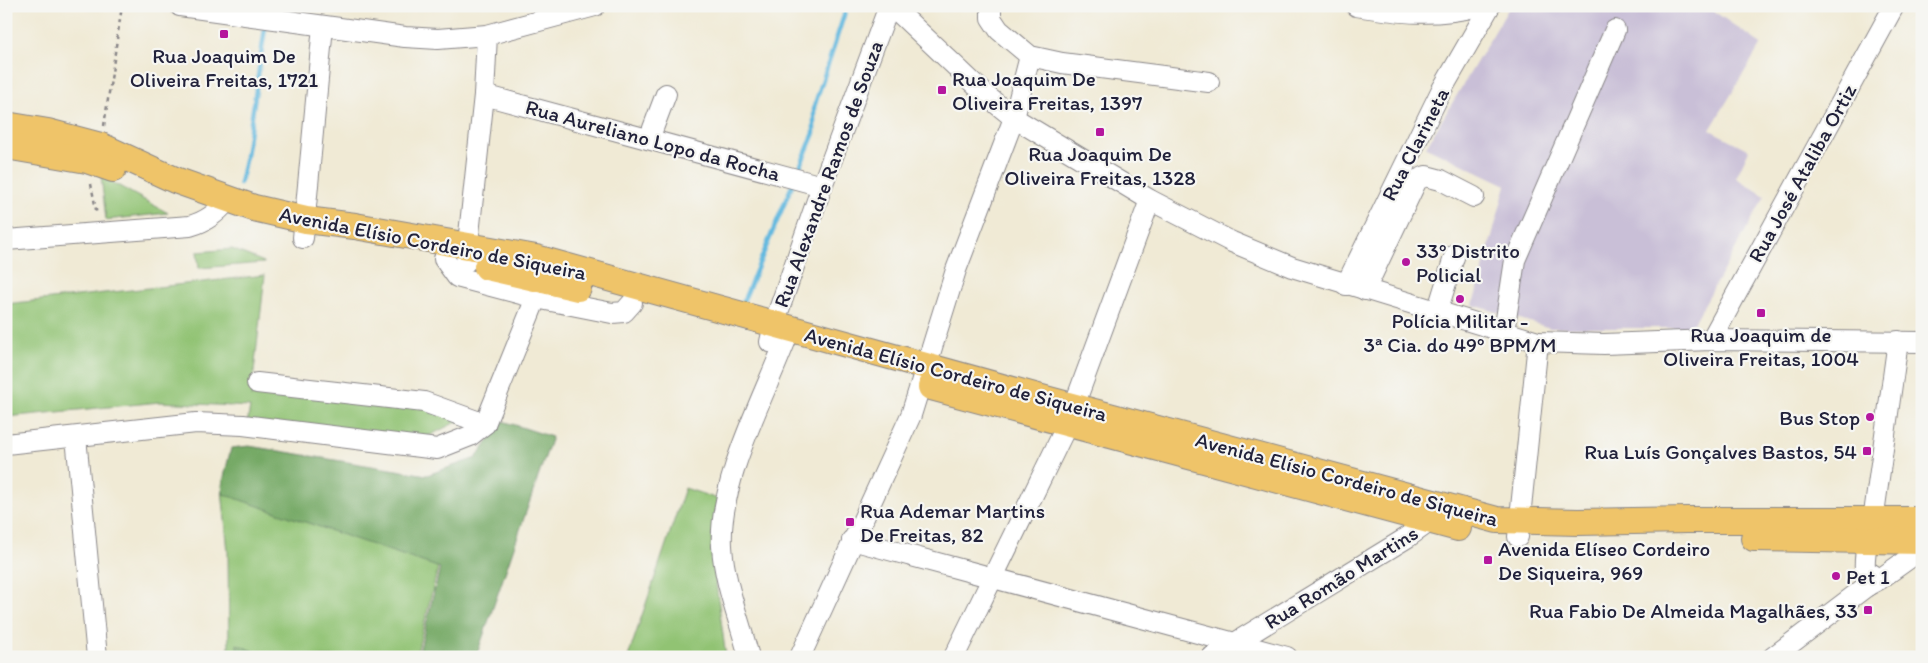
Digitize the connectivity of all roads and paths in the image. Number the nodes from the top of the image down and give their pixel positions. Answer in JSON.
{"nodes":[{"id":1,"x":122,"y":6,"type":"edge"},
{"id":2,"x":180,"y":6,"type":"edge"},
{"id":3,"x":595,"y":6,"type":"edge"},
{"id":4,"x":890,"y":6,"type":"edge"},
{"id":5,"x":991,"y":6,"type":"edge"},
{"id":6,"x":1356,"y":6,"type":"edge"},
{"id":7,"x":1478,"y":6,"type":"edge"},
{"id":8,"x":1490,"y":6,"type":"edge"},
{"id":9,"x":1894,"y":6,"type":"edge"},
{"id":10,"x":1434,"y":14,"type":"junction"},
{"id":11,"x":290,"y":16,"type":"edge"},
{"id":12,"x":322,"y":26,"type":"junction"},
{"id":13,"x":1615,"y":30,"type":"dead end"},
{"id":14,"x":487,"y":35,"type":"junction"},
{"id":15,"x":1467,"y":46,"type":"junction"},
{"id":16,"x":1030,"y":56,"type":"junction"},
{"id":17,"x":1209,"y":82,"type":"dead end"},
{"id":18,"x":666,"y":94,"type":"dead end"},
{"id":19,"x":484,"y":95,"type":"junction"},
{"id":20,"x":1014,"y":118,"type":"junction"},
{"id":21,"x":6,"y":125,"type":"edge"},
{"id":22,"x":649,"y":139,"type":"junction"},
{"id":23,"x":6,"y":146,"type":"edge"},
{"id":24,"x":94,"y":153,"type":"junction"},
{"id":25,"x":816,"y":184,"type":"junction"},
{"id":26,"x":1474,"y":198,"type":"dead end"},
{"id":27,"x":1150,"y":200,"type":"junction"},
{"id":28,"x":222,"y":206,"type":"junction"},
{"id":29,"x":304,"y":229,"type":"junction"},
{"id":30,"x":101,"y":235,"type":"junction"},
{"id":31,"x":6,"y":240,"type":"edge"},
{"id":32,"x":1455,"y":254,"type":"dead end"},
{"id":33,"x":459,"y":256,"type":"junction"},
{"id":34,"x":1355,"y":287,"type":"junction"},
{"id":35,"x":536,"y":298,"type":"junction"},
{"id":36,"x":632,"y":303,"type":"junction"},
{"id":37,"x":1437,"y":312,"type":"junction"},
{"id":38,"x":1504,"y":332,"type":"junction"},
{"id":39,"x":779,"y":335,"type":"junction"},
{"id":40,"x":1711,"y":340,"type":"junction"},
{"id":41,"x":1898,"y":341,"type":"junction"},
{"id":42,"x":1538,"y":342,"type":"junction"},
{"id":43,"x":1922,"y":342,"type":"edge"},
{"id":44,"x":925,"y":376,"type":"junction"},
{"id":45,"x":256,"y":383,"type":"dead end"},
{"id":46,"x":1071,"y":416,"type":"junction"},
{"id":47,"x":485,"y":424,"type":"junction"},
{"id":48,"x":76,"y":437,"type":"junction"},
{"id":49,"x":6,"y":444,"type":"edge"},
{"id":50,"x":1432,"y":513,"type":"junction"},
{"id":51,"x":1922,"y":520,"type":"edge"},
{"id":52,"x":1519,"y":529,"type":"junction"},
{"id":53,"x":1872,"y":533,"type":"junction"},
{"id":54,"x":852,"y":540,"type":"junction"},
{"id":55,"x":1922,"y":541,"type":"edge"},
{"id":56,"x":1922,"y":549,"type":"edge"},
{"id":57,"x":992,"y":578,"type":"junction"},
{"id":58,"x":1867,"y":586,"type":"junction"},
{"id":59,"x":1233,"y":642,"type":"junction"},
{"id":60,"x":97,"y":657,"type":"edge"},
{"id":61,"x":749,"y":657,"type":"edge"},
{"id":62,"x":800,"y":657,"type":"edge"},
{"id":63,"x":954,"y":657,"type":"edge"},
{"id":64,"x":1212,"y":657,"type":"edge"},
{"id":65,"x":1287,"y":657,"type":"edge"},
{"id":66,"x":1773,"y":657,"type":"edge"}],
"edges":[{"from":1,"to":24,"type":"path"},
{"from":2,"to":11,"type":"street"},
{"from":3,"to":14,"type":"street"},
{"from":4,"to":20,"type":"street"},
{"from":4,"to":25,"type":"street","name":"Rua Alexandre Ramos de Souza"},
{"from":5,"to":16,"type":"street"},
{"from":6,"to":10,"type":"street"},
{"from":7,"to":10,"type":"street"},
{"from":8,"to":15,"type":"street","name":"Rua Clarineta"},
{"from":9,"to":40,"type":"street","name":"Rua José Ataliba Ortiz"},
{"from":10,"to":15,"type":"street"},
{"from":11,"to":12,"type":"street"},
{"from":12,"to":14,"type":"street"},
{"from":12,"to":29,"type":"street"},
{"from":13,"to":38,"type":"street"},
{"from":14,"to":19,"type":"street"},
{"from":15,"to":34,"type":"street","name":"Rua Clarineta"},
{"from":16,"to":17,"type":"street"},
{"from":16,"to":20,"type":"street"},
{"from":18,"to":22,"type":"street"},
{"from":19,"to":22,"type":"street","name":"Rua Aureliano Lopo da Rocha"},
{"from":19,"to":33,"type":"street"},
{"from":20,"to":27,"type":"street"},
{"from":20,"to":44,"type":"street"},
{"from":21,"to":24,"type":"main road","name":"Avenida Elísio Cordeiro de Siqueira"},
{"from":22,"to":25,"type":"street","name":"Rua Aureliano Lopo da Rocha"},
{"from":23,"to":24,"type":"main road","name":"Avenida Elísio Cordeiro de Siqueira"},
{"from":24,"to":28,"type":"main road","name":"Avenida Elísio Cordeiro de Siqueira"},
{"from":24,"to":30,"type":"path"},
{"from":25,"to":39,"type":"street","name":"Rua Alexandre Ramos de Souza"},
{"from":26,"to":34,"type":"street"},
{"from":27,"to":34,"type":"street"},
{"from":27,"to":46,"type":"street"},
{"from":28,"to":29,"type":"main road","name":"Avenida Elísio Cordeiro de Siqueira"},
{"from":28,"to":30,"type":"street"},
{"from":29,"to":33,"type":"main road","name":"Avenida Elísio Cordeiro de Siqueira"},
{"from":30,"to":31,"type":"street"},
{"from":32,"to":37,"type":"street"},
{"from":33,"to":35,"type":"street"},
{"from":33,"to":36,"type":"main road","name":"Avenida Elísio Cordeiro de Siqueira"},
{"from":33,"to":39,"type":"main road","name":"Avenida Elísio Cordeiro de Siqueira"},
{"from":34,"to":37,"type":"street"},
{"from":35,"to":36,"type":"street"},
{"from":35,"to":47,"type":"street"},
{"from":36,"to":39,"type":"main road","name":"Avenida Elísio Cordeiro de Siqueira"},
{"from":37,"to":38,"type":"street"},
{"from":38,"to":42,"type":"street"},
{"from":39,"to":44,"type":"main road","name":"Avenida Elísio Cordeiro de Siqueira"},
{"from":39,"to":61,"type":"street","name":"Rua Alexandre Ramos de Souza"},
{"from":40,"to":41,"type":"street"},
{"from":40,"to":42,"type":"street"},
{"from":41,"to":43,"type":"street"},
{"from":41,"to":53,"type":"street"},
{"from":42,"to":52,"type":"street"},
{"from":44,"to":46,"type":"main road","name":"Avenida Elísio Cordeiro de Siqueira"},
{"from":44,"to":54,"type":"street"},
{"from":45,"to":47,"type":"street"},
{"from":46,"to":50,"type":"main road","name":"Avenida Elísio Cordeiro de Siqueira"},
{"from":46,"to":57,"type":"street"},
{"from":47,"to":48,"type":"street"},
{"from":48,"to":49,"type":"street"},
{"from":48,"to":60,"type":"street"},
{"from":50,"to":52,"type":"main road","name":"Avenida Elísio Cordeiro de Siqueira"},
{"from":50,"to":59,"type":"street","name":"Rua Romão Martins"},
{"from":51,"to":53,"type":"main road","name":"Avenida Elísio Cordeiro de Siqueira"},
{"from":52,"to":53,"type":"main road","name":"Avenida Elísio Cordeiro de Siqueira"},
{"from":53,"to":55,"type":"main road","name":"Avenida Elísio Cordeiro de Siqueira"},
{"from":53,"to":58,"type":"street"},
{"from":54,"to":57,"type":"street"},
{"from":54,"to":62,"type":"street"},
{"from":56,"to":58,"type":"street"},
{"from":57,"to":59,"type":"street"},
{"from":57,"to":63,"type":"street"},
{"from":58,"to":66,"type":"street"},
{"from":59,"to":64,"type":"street","name":"Rua Romão Martins"},
{"from":59,"to":65,"type":"street"}]}
